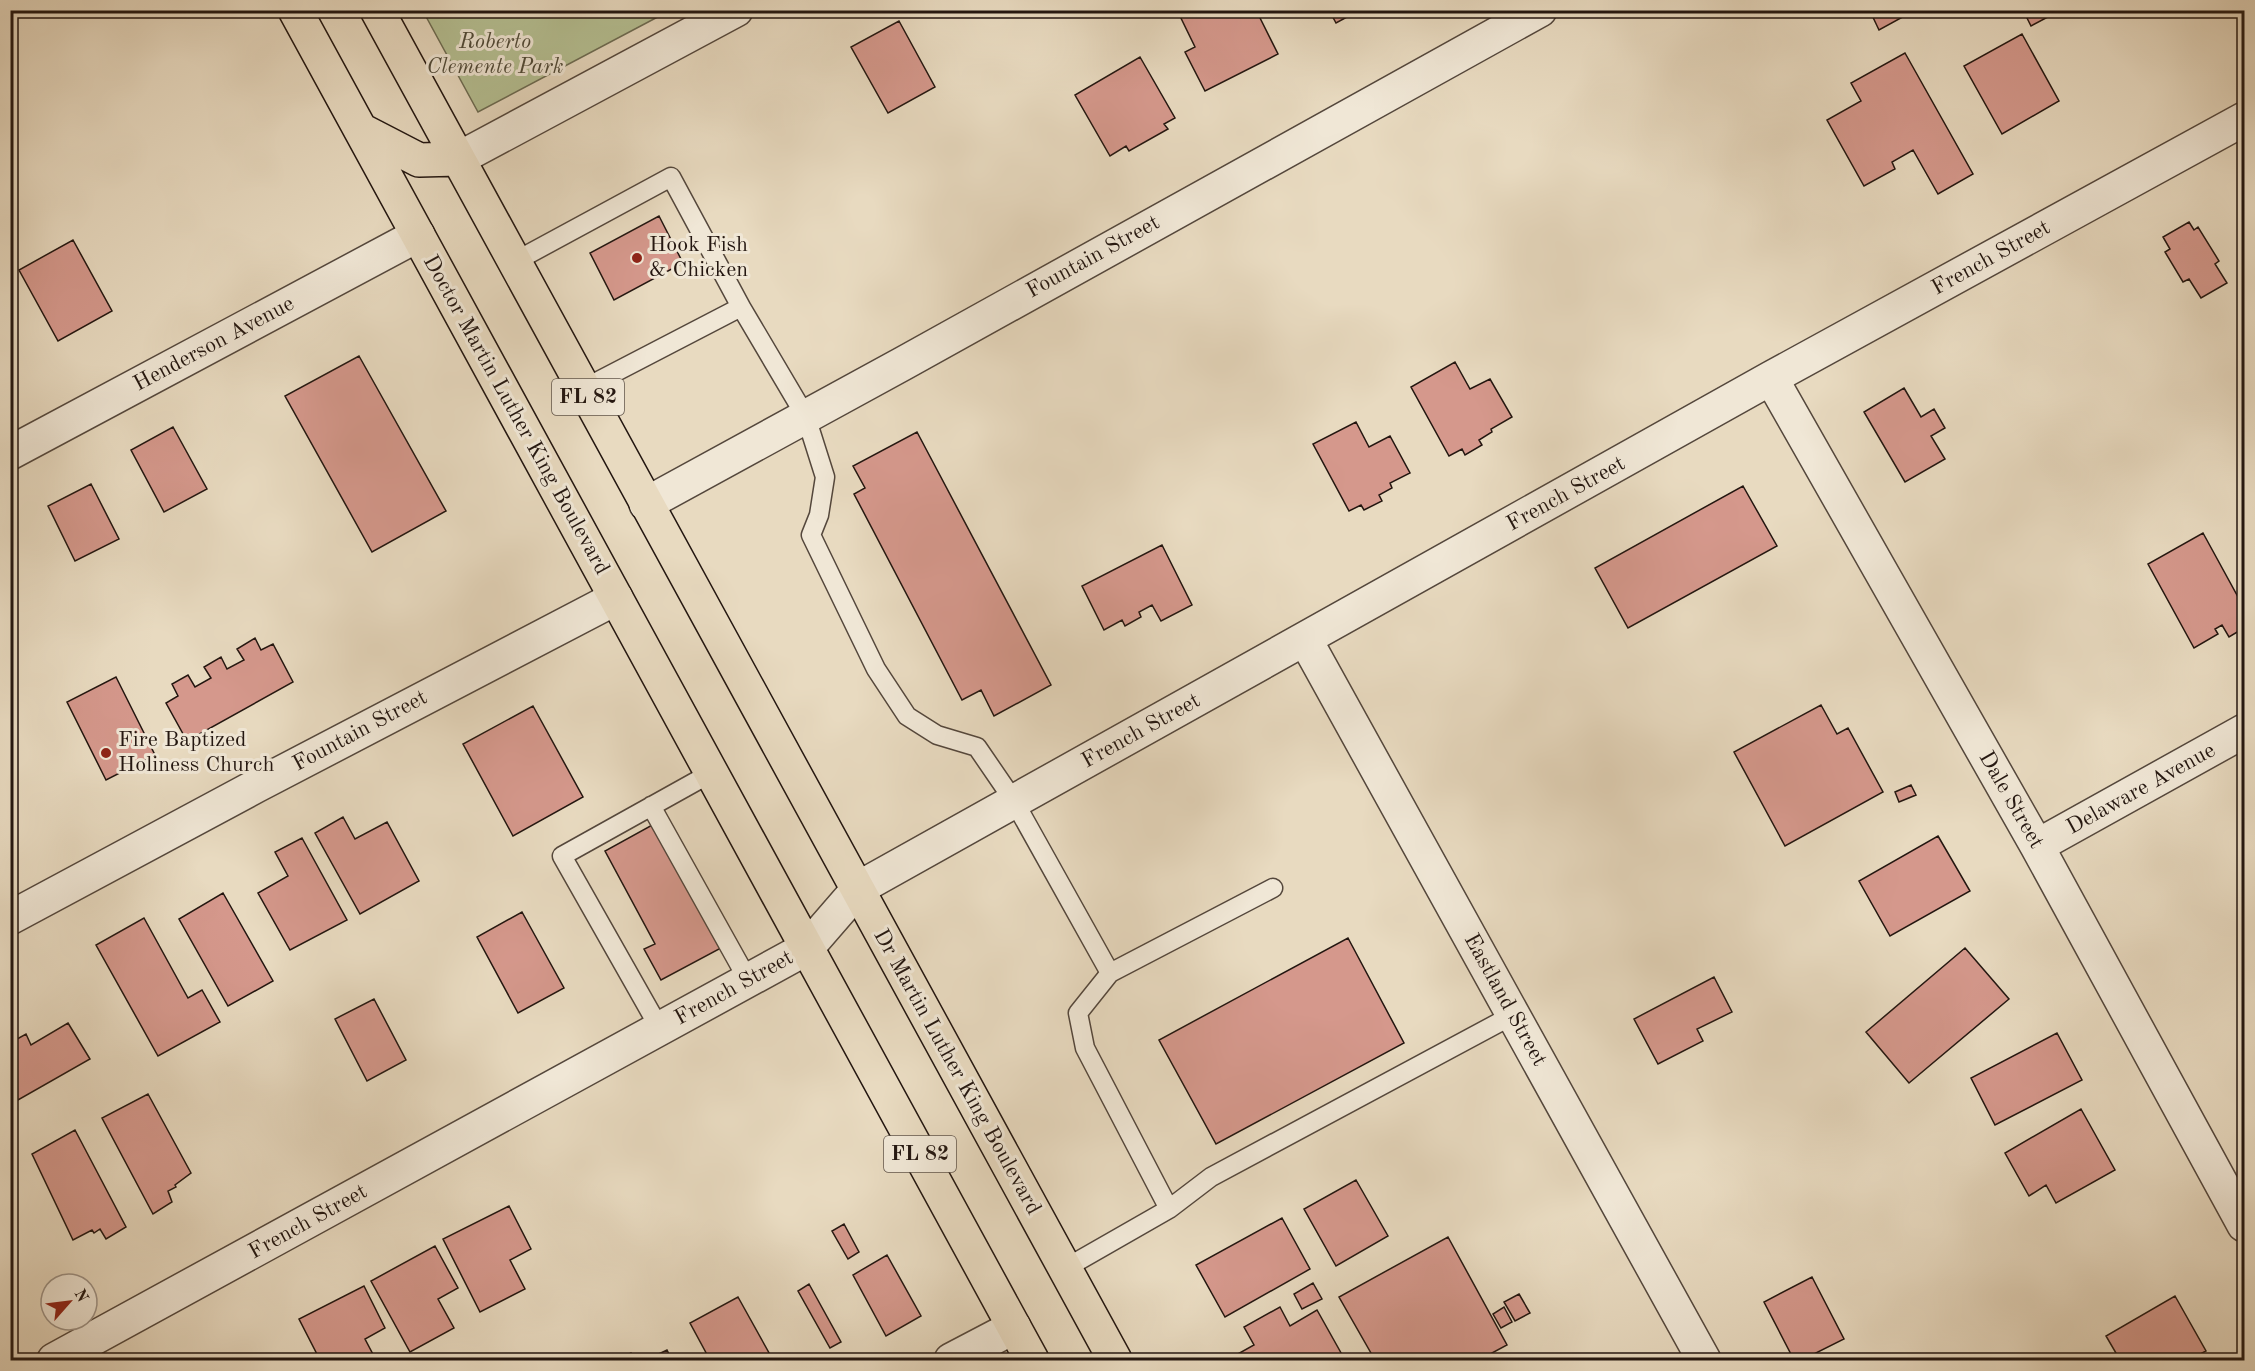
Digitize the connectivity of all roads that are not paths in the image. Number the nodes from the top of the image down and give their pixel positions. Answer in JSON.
{"nodes":[{"id":1,"x":295,"y":10,"type":"edge"},
{"id":2,"x":377,"y":10,"type":"edge"},
{"id":3,"x":736,"y":10,"type":"edge"},
{"id":4,"x":1540,"y":10,"type":"edge"},
{"id":5,"x":2244,"y":119,"type":"edge"},
{"id":6,"x":361,"y":130,"type":"junction"},
{"id":7,"x":458,"y":159,"type":"junction"},
{"id":8,"x":418,"y":234,"type":"junction"},
{"id":9,"x":514,"y":262,"type":"junction"},
{"id":10,"x":741,"y":307,"type":"junction"},
{"id":11,"x":1771,"y":378,"type":"junction"},
{"id":12,"x":583,"y":389,"type":"junction"},
{"id":13,"x":806,"y":417,"type":"junction"},
{"id":14,"x":10,"y":453,"type":"edge"},
{"id":15,"x":646,"y":504,"type":"junction"},
{"id":16,"x":616,"y":598,"type":"junction"},
{"id":17,"x":1305,"y":639,"type":"junction"},
{"id":18,"x":2244,"y":731,"type":"edge"},
{"id":19,"x":711,"y":773,"type":"junction"},
{"id":20,"x":1014,"y":801,"type":"junction"},
{"id":21,"x":651,"y":806,"type":"junction"},
{"id":22,"x":2037,"y":846,"type":"junction"},
{"id":23,"x":1273,"y":888,"type":"dead end"},
{"id":24,"x":858,"y":890,"type":"junction"},
{"id":25,"x":10,"y":918,"type":"edge"},
{"id":26,"x":807,"y":948,"type":"junction"},
{"id":27,"x":1110,"y":973,"type":"junction"},
{"id":28,"x":748,"y":980,"type":"junction"},
{"id":29,"x":1513,"y":1015,"type":"junction"},
{"id":30,"x":660,"y":1029,"type":"junction"},
{"id":31,"x":1169,"y":1209,"type":"junction"},
{"id":32,"x":2244,"y":1225,"type":"edge"},
{"id":33,"x":1064,"y":1269,"type":"junction"},
{"id":34,"x":1014,"y":1327,"type":"junction"},
{"id":35,"x":54,"y":1360,"type":"edge"},
{"id":36,"x":951,"y":1360,"type":"edge"},
{"id":37,"x":1032,"y":1360,"type":"edge"},
{"id":38,"x":1115,"y":1360,"type":"edge"},
{"id":39,"x":1704,"y":1360,"type":"edge"}],
"edges":[{"from":1,"to":6,"type":"main road","name":"Doctor Martin Luther King Boulevard","number":"FL 82"},
{"from":2,"to":7,"type":"main road","number":"FL 82"},
{"from":3,"to":7,"type":"street"},
{"from":4,"to":13,"type":"street","name":"Fountain Street"},
{"from":5,"to":11,"type":"street","name":"French Street"},
{"from":6,"to":7,"type":"main road"},
{"from":6,"to":8,"type":"main road","name":"Doctor Martin Luther King Boulevard","number":"FL 82"},
{"from":7,"to":9,"type":"main road","number":"FL 82"},
{"from":8,"to":14,"type":"street","name":"Henderson Avenue"},
{"from":8,"to":16,"type":"main road","name":"Doctor Martin Luther King Boulevard","number":"FL 82"},
{"from":9,"to":10,"type":"lane"},
{"from":9,"to":12,"type":"main road","number":"FL 82"},
{"from":10,"to":12,"type":"lane"},
{"from":10,"to":13,"type":"lane"},
{"from":11,"to":17,"type":"street","name":"French Street"},
{"from":11,"to":22,"type":"street","name":"Dale Street"},
{"from":12,"to":15,"type":"main road","number":"FL 82"},
{"from":13,"to":15,"type":"street","name":"Fountain Street"},
{"from":13,"to":20,"type":"lane"},
{"from":15,"to":24,"type":"main road","name":"Dr Martin Luther King Boulevard","number":"FL 82"},
{"from":16,"to":19,"type":"main road","name":"Doctor Martin Luther King Boulevard","number":"FL 82"},
{"from":16,"to":25,"type":"street","name":"Fountain Street"},
{"from":17,"to":20,"type":"street","name":"French Street"},
{"from":17,"to":29,"type":"street","name":"Eastland Street"},
{"from":18,"to":22,"type":"street","name":"Delaware Avenue"},
{"from":19,"to":21,"type":"lane"},
{"from":19,"to":26,"type":"main road","name":"Doctor Martin Luther King Boulevard","number":"FL 82"},
{"from":20,"to":24,"type":"street","name":"French Street"},
{"from":20,"to":27,"type":"lane"},
{"from":21,"to":28,"type":"lane"},
{"from":21,"to":30,"type":"lane"},
{"from":22,"to":32,"type":"street","name":"Dale Street"},
{"from":23,"to":27,"type":"lane"},
{"from":24,"to":26,"type":"street","name":"French Street"},
{"from":24,"to":33,"type":"main road","name":"Dr Martin Luther King Boulevard","number":"FL 82"},
{"from":26,"to":28,"type":"street","name":"French Street"},
{"from":26,"to":34,"type":"main road","number":"FL 82"},
{"from":27,"to":31,"type":"lane"},
{"from":28,"to":30,"type":"street","name":"French Street"},
{"from":29,"to":31,"type":"lane"},
{"from":29,"to":39,"type":"street","name":"Eastland Street"},
{"from":30,"to":35,"type":"street","name":"French Street"},
{"from":31,"to":33,"type":"lane"},
{"from":33,"to":38,"type":"main road","name":"Dr Martin Luther King Boulevard","number":"FL 82"},
{"from":34,"to":36,"type":"street"},
{"from":34,"to":37,"type":"main road","number":"FL 82"}]}
